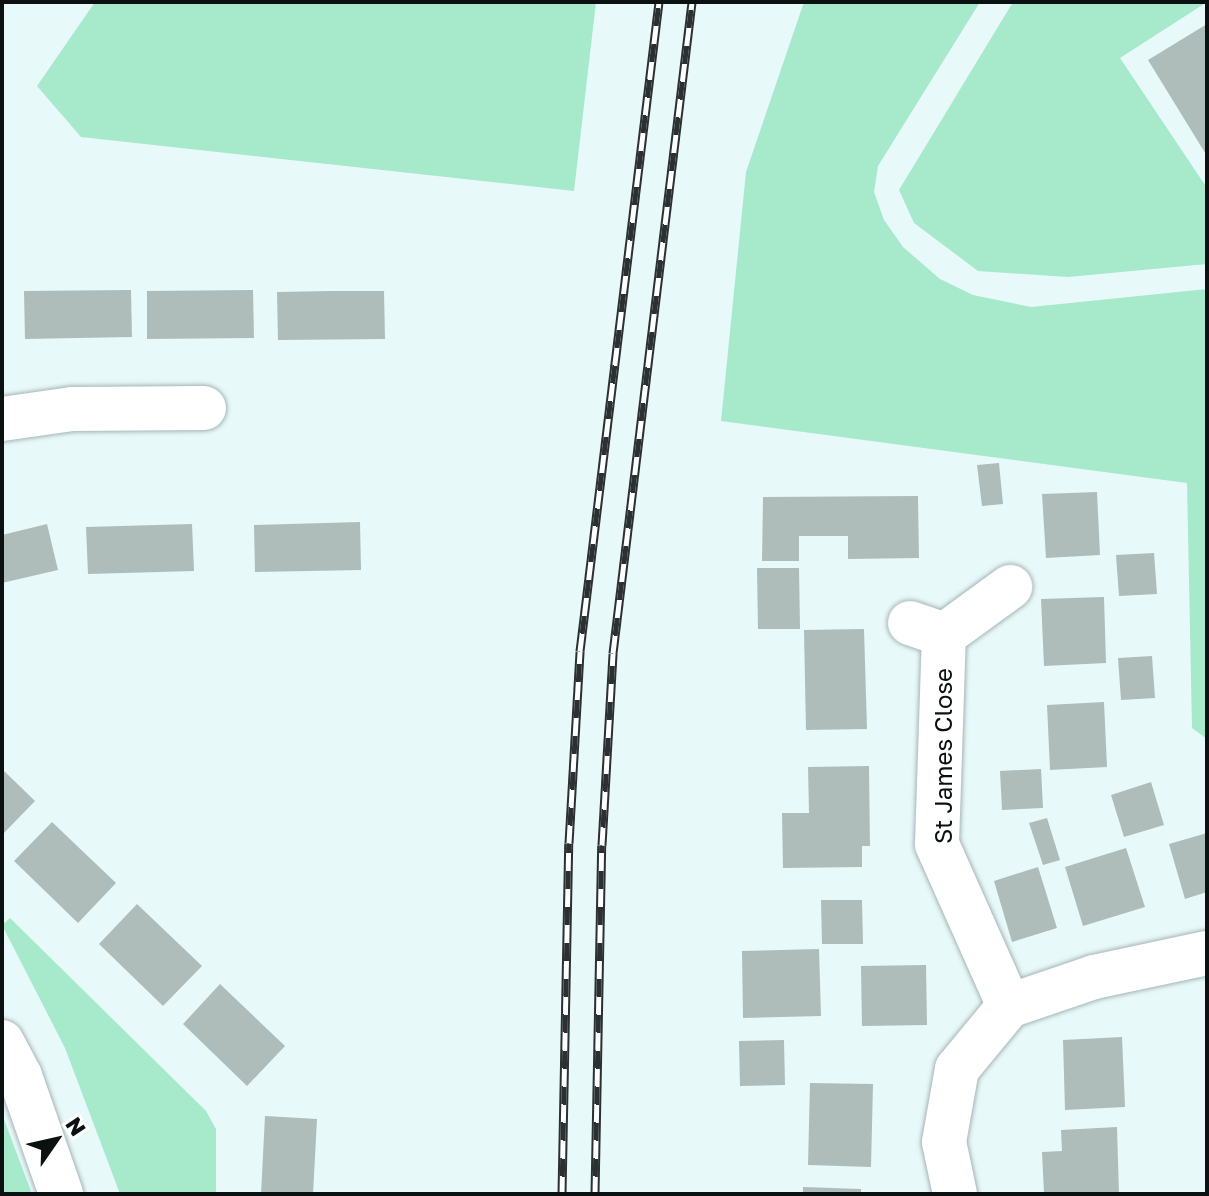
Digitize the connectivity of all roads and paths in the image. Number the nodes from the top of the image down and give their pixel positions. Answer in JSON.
{"nodes":[{"id":1,"x":204,"y":408,"type":"dead end"},
{"id":2,"x":2,"y":419,"type":"edge"},
{"id":3,"x":1010,"y":587,"type":"dead end"},
{"id":4,"x":1207,"y":953,"type":"edge"},
{"id":5,"x":1009,"y":1006,"type":"junction"},
{"id":6,"x":2,"y":1042,"type":"edge"},
{"id":7,"x":61,"y":1194,"type":"edge"},
{"id":8,"x":955,"y":1194,"type":"edge"}],
"edges":[{"from":1,"to":2,"type":"street"},
{"from":3,"to":5,"type":"street","name":"St James Close"},
{"from":4,"to":5,"type":"street"},
{"from":5,"to":8,"type":"street"},
{"from":6,"to":7,"type":"street"}]}
